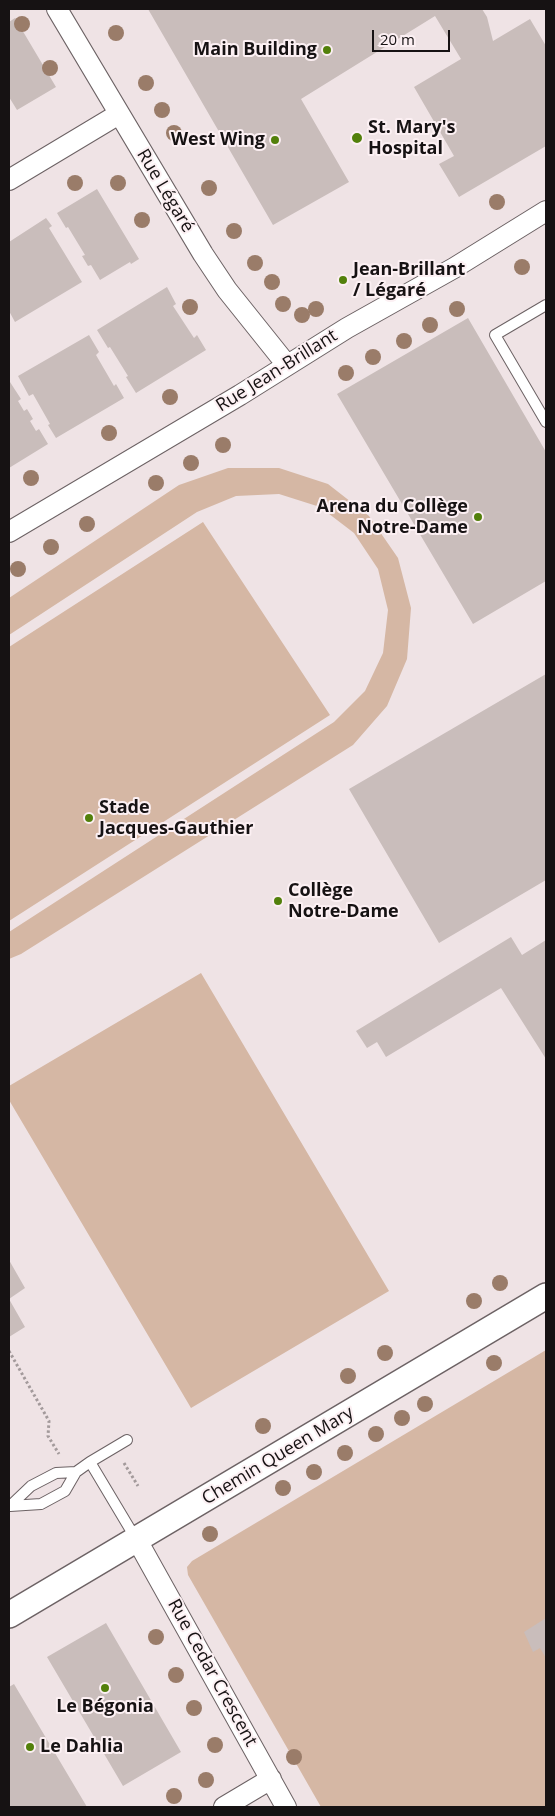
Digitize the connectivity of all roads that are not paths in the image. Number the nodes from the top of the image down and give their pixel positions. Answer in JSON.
{"nodes":[{"id":1,"x":58,"y":9,"type":"edge"},
{"id":2,"x":119,"y":114,"type":"junction"},
{"id":3,"x":9,"y":180,"type":"edge"},
{"id":4,"x":546,"y":211,"type":"edge"},
{"id":5,"x":546,"y":305,"type":"edge"},
{"id":6,"x":286,"y":365,"type":"junction"},
{"id":7,"x":546,"y":422,"type":"edge"},
{"id":8,"x":9,"y":532,"type":"edge"},
{"id":9,"x":546,"y":1296,"type":"edge"},
{"id":10,"x":126,"y":1440,"type":"dead end"},
{"id":11,"x":90,"y":1462,"type":"junction"},
{"id":12,"x":76,"y":1472,"type":"junction"},
{"id":13,"x":10,"y":1507,"type":"edge"},
{"id":14,"x":136,"y":1540,"type":"junction"},
{"id":15,"x":9,"y":1615,"type":"edge"},
{"id":16,"x":271,"y":1779,"type":"junction"},
{"id":17,"x":224,"y":1807,"type":"edge"},
{"id":18,"x":286,"y":1807,"type":"edge"}],
"edges":[{"from":1,"to":2,"type":"street","name":"Rue Légaré"},
{"from":2,"to":3,"type":"street"},
{"from":2,"to":6,"type":"street","name":"Rue Légaré"},
{"from":4,"to":6,"type":"street","name":"Rue Jean-Brillant"},
{"from":5,"to":7,"type":"lane"},
{"from":6,"to":8,"type":"street","name":"Rue Jean-Brillant"},
{"from":9,"to":14,"type":"street","name":"Chemin Queen Mary"},
{"from":10,"to":11,"type":"lane"},
{"from":11,"to":12,"type":"lane"},
{"from":11,"to":14,"type":"lane"},
{"from":12,"to":13,"type":"lane"},
{"from":12,"to":13,"type":"lane"},
{"from":14,"to":15,"type":"street","name":"Chemin Queen Mary"},
{"from":14,"to":16,"type":"street","name":"Rue Cedar Crescent"},
{"from":16,"to":17,"type":"street"},
{"from":16,"to":18,"type":"street","name":"Rue Cedar Crescent"}]}
